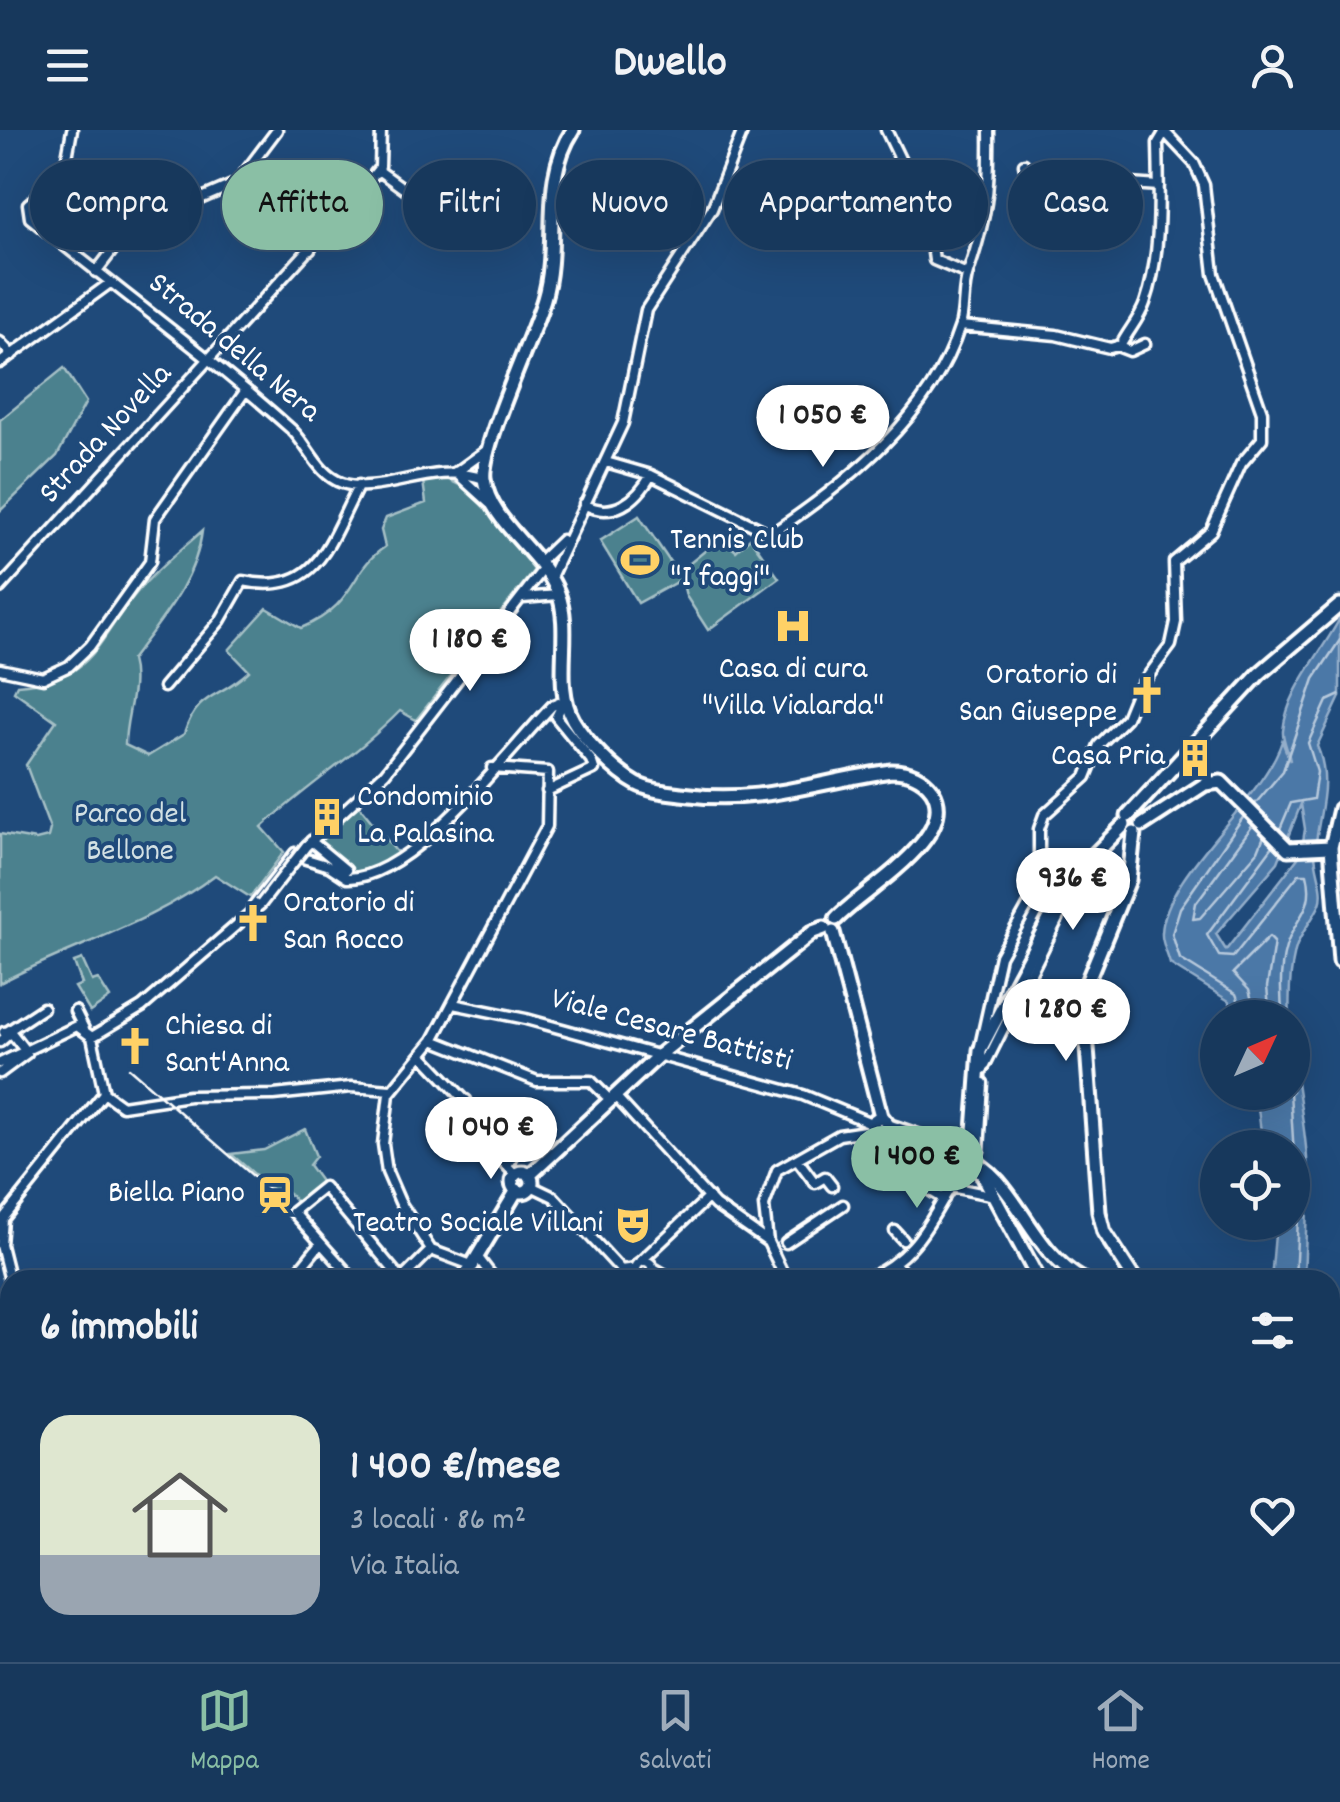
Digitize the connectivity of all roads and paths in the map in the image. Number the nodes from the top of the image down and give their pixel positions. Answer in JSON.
{"nodes":[{"id":1,"x":72,"y":130,"type":"edge"},
{"id":2,"x":276,"y":130,"type":"edge"},
{"id":3,"x":381,"y":130,"type":"edge"},
{"id":4,"x":573,"y":130,"type":"edge"},
{"id":5,"x":743,"y":130,"type":"edge"},
{"id":6,"x":886,"y":130,"type":"edge"},
{"id":7,"x":990,"y":130,"type":"edge"},
{"id":8,"x":1163,"y":131,"type":"edge"},
{"id":9,"x":253,"y":160,"type":"edge"},
{"id":10,"x":379,"y":160,"type":"edge"},
{"id":11,"x":1143,"y":186,"type":"edge"},
{"id":12,"x":1159,"y":186,"type":"junction"},
{"id":13,"x":222,"y":189,"type":"edge"},
{"id":14,"x":310,"y":250,"type":"edge"},
{"id":15,"x":96,"y":272,"type":"junction"},
{"id":16,"x":967,"y":274,"type":"junction"},
{"id":17,"x":110,"y":283,"type":"junction"},
{"id":18,"x":960,"y":326,"type":"junction"},
{"id":19,"x":0,"y":342,"type":"edge"},
{"id":20,"x":1145,"y":344,"type":"dead end"},
{"id":21,"x":1118,"y":346,"type":"junction"},
{"id":22,"x":12,"y":355,"type":"junction"},
{"id":23,"x":211,"y":360,"type":"junction"},
{"id":24,"x":0,"y":363,"type":"edge"},
{"id":25,"x":246,"y":390,"type":"junction"},
{"id":26,"x":490,"y":448,"type":"junction"},
{"id":27,"x":606,"y":462,"type":"junction"},
{"id":28,"x":455,"y":472,"type":"junction"},
{"id":29,"x":651,"y":476,"type":"junction"},
{"id":30,"x":484,"y":479,"type":"junction"},
{"id":31,"x":359,"y":484,"type":"junction"},
{"id":32,"x":584,"y":504,"type":"junction"},
{"id":33,"x":495,"y":508,"type":"junction"},
{"id":34,"x":566,"y":537,"type":"junction"},
{"id":35,"x":544,"y":569,"type":"junction"},
{"id":36,"x":0,"y":588,"type":"edge"},
{"id":37,"x":559,"y":595,"type":"junction"},
{"id":38,"x":516,"y":604,"type":"junction"},
{"id":39,"x":1340,"y":605,"type":"edge"},
{"id":40,"x":0,"y":669,"type":"edge"},
{"id":41,"x":164,"y":686,"type":"dead end"},
{"id":42,"x":566,"y":700,"type":"junction"},
{"id":43,"x":492,"y":768,"type":"junction"},
{"id":44,"x":547,"y":791,"type":"junction"},
{"id":45,"x":1340,"y":809,"type":"edge"},
{"id":46,"x":1134,"y":824,"type":"junction"},
{"id":47,"x":309,"y":844,"type":"junction"},
{"id":48,"x":1329,"y":851,"type":"junction"},
{"id":49,"x":1086,"y":863,"type":"junction"},
{"id":50,"x":346,"y":870,"type":"dead end"},
{"id":51,"x":1340,"y":882,"type":"edge"},
{"id":52,"x":250,"y":916,"type":"junction"},
{"id":53,"x":831,"y":926,"type":"junction"},
{"id":54,"x":1340,"y":962,"type":"edge"},
{"id":55,"x":1022,"y":987,"type":"junction"},
{"id":56,"x":453,"y":1004,"type":"junction"},
{"id":57,"x":43,"y":1008,"type":"dead end"},
{"id":58,"x":75,"y":1011,"type":"dead end"},
{"id":59,"x":84,"y":1029,"type":"junction"},
{"id":60,"x":8,"y":1031,"type":"junction"},
{"id":61,"x":1085,"y":1032,"type":"junction"},
{"id":62,"x":92,"y":1037,"type":"junction"},
{"id":63,"x":432,"y":1040,"type":"junction"},
{"id":64,"x":0,"y":1042,"type":"edge"},
{"id":65,"x":980,"y":1050,"type":"junction"},
{"id":66,"x":22,"y":1052,"type":"junction"},
{"id":67,"x":423,"y":1056,"type":"junction"},
{"id":68,"x":658,"y":1056,"type":"junction"},
{"id":69,"x":0,"y":1063,"type":"edge"},
{"id":70,"x":0,"y":1074,"type":"edge"},
{"id":71,"x":391,"y":1090,"type":"junction"},
{"id":72,"x":104,"y":1092,"type":"junction"},
{"id":73,"x":614,"y":1099,"type":"junction"},
{"id":74,"x":466,"y":1100,"type":"junction"},
{"id":75,"x":879,"y":1126,"type":"junction"},
{"id":76,"x":972,"y":1158,"type":"junction"},
{"id":77,"x":797,"y":1159,"type":"junction"},
{"id":78,"x":885,"y":1168,"type":"dead end"},
{"id":79,"x":511,"y":1169,"type":"junction"},
{"id":80,"x":872,"y":1178,"type":"dead end"},
{"id":81,"x":530,"y":1180,"type":"junction"},
{"id":82,"x":832,"y":1186,"type":"dead end"},
{"id":83,"x":951,"y":1187,"type":"junction"},
{"id":84,"x":517,"y":1190,"type":"junction"},
{"id":85,"x":997,"y":1197,"type":"junction"},
{"id":86,"x":709,"y":1198,"type":"junction"},
{"id":87,"x":944,"y":1199,"type":"junction"},
{"id":88,"x":843,"y":1205,"type":"dead end"},
{"id":89,"x":894,"y":1231,"type":"dead end"},
{"id":90,"x":318,"y":1239,"type":"junction"},
{"id":91,"x":666,"y":1240,"type":"junction"},
{"id":92,"x":776,"y":1245,"type":"junction"},
{"id":93,"x":909,"y":1246,"type":"junction"},
{"id":94,"x":431,"y":1250,"type":"junction"},
{"id":95,"x":658,"y":1254,"type":"junction"},
{"id":96,"x":2,"y":1259,"type":"edge"},
{"id":97,"x":477,"y":1263,"type":"junction"},
{"id":98,"x":896,"y":1264,"type":"junction"},
{"id":99,"x":638,"y":1265,"type":"junction"},
{"id":100,"x":652,"y":1266,"type":"junction"},
{"id":101,"x":298,"y":1270,"type":"edge"},
{"id":102,"x":345,"y":1270,"type":"edge"},
{"id":103,"x":393,"y":1270,"type":"edge"},
{"id":104,"x":411,"y":1270,"type":"edge"},
{"id":105,"x":471,"y":1270,"type":"edge"},
{"id":106,"x":484,"y":1270,"type":"edge"},
{"id":107,"x":640,"y":1270,"type":"edge"},
{"id":108,"x":650,"y":1270,"type":"edge"},
{"id":109,"x":659,"y":1270,"type":"edge"},
{"id":110,"x":667,"y":1270,"type":"edge"},
{"id":111,"x":783,"y":1270,"type":"edge"},
{"id":112,"x":885,"y":1270,"type":"edge"},
{"id":113,"x":901,"y":1270,"type":"edge"},
{"id":114,"x":1035,"y":1270,"type":"edge"},
{"id":115,"x":1070,"y":1270,"type":"edge"},
{"id":116,"x":1129,"y":1270,"type":"edge"}],
"edges":[{"from":1,"to":15,"type":"street","name":"Strada della Nera"},
{"from":2,"to":9,"type":"street"},
{"from":3,"to":10,"type":"street"},
{"from":4,"to":26,"type":"main road"},
{"from":5,"to":27,"type":"street"},
{"from":6,"to":16,"type":"street"},
{"from":7,"to":16,"type":"street"},
{"from":8,"to":12,"type":"street"},
{"from":8,"to":65,"type":"street"},
{"from":11,"to":12,"type":"street"},
{"from":12,"to":21,"type":"street"},
{"from":13,"to":15,"type":"street"},
{"from":14,"to":23,"type":"street","name":"Strada Novella"},
{"from":15,"to":17,"type":"street","name":"Strada della Nera"},
{"from":16,"to":18,"type":"street"},
{"from":17,"to":22,"type":"street"},
{"from":17,"to":23,"type":"street","name":"Strada della Nera"},
{"from":18,"to":21,"type":"street"},
{"from":18,"to":29,"type":"street"},
{"from":19,"to":22,"type":"street"},
{"from":20,"to":21,"type":"street"},
{"from":22,"to":24,"type":"street"},
{"from":23,"to":25,"type":"street","name":"Strada della Nera"},
{"from":23,"to":36,"type":"street","name":"Strada Novella"},
{"from":25,"to":31,"type":"street","name":"Strada della Nera"},
{"from":25,"to":40,"type":"street"},
{"from":26,"to":28,"type":"street"},
{"from":26,"to":30,"type":"main road"},
{"from":27,"to":29,"type":"street"},
{"from":27,"to":32,"type":"street"},
{"from":28,"to":30,"type":"street"},
{"from":28,"to":31,"type":"street"},
{"from":28,"to":33,"type":"street"},
{"from":29,"to":32,"type":"street"},
{"from":30,"to":33,"type":"main road"},
{"from":31,"to":41,"type":"street"},
{"from":32,"to":34,"type":"street"},
{"from":33,"to":35,"type":"main road"},
{"from":34,"to":35,"type":"street"},
{"from":34,"to":35,"type":"street"},
{"from":35,"to":37,"type":"main road"},
{"from":35,"to":38,"type":"street"},
{"from":37,"to":38,"type":"street"},
{"from":37,"to":42,"type":"main road"},
{"from":38,"to":47,"type":"street"},
{"from":39,"to":46,"type":"main road"},
{"from":42,"to":43,"type":"street"},
{"from":42,"to":44,"type":"street"},
{"from":42,"to":53,"type":"main road"},
{"from":43,"to":44,"type":"street"},
{"from":43,"to":52,"type":"street"},
{"from":44,"to":56,"type":"street"},
{"from":45,"to":48,"type":"main road"},
{"from":46,"to":48,"type":"main road"},
{"from":46,"to":49,"type":"main road"},
{"from":46,"to":61,"type":"main road"},
{"from":47,"to":50,"type":"street"},
{"from":47,"to":52,"type":"street","bridge":true},
{"from":48,"to":51,"type":"street"},
{"from":48,"to":54,"type":"main road"},
{"from":49,"to":55,"type":"street"},
{"from":49,"to":65,"type":"main road"},
{"from":52,"to":62,"type":"street"},
{"from":53,"to":68,"type":"main road"},
{"from":53,"to":75,"type":"main road"},
{"from":55,"to":61,"type":"street"},
{"from":55,"to":76,"type":"street"},
{"from":56,"to":63,"type":"street"},
{"from":56,"to":68,"type":"street","name":"Viale Cesare Battisti"},
{"from":57,"to":60,"type":"street"},
{"from":58,"to":59,"type":"street"},
{"from":59,"to":62,"type":"street"},
{"from":59,"to":66,"type":"street"},
{"from":60,"to":64,"type":"street"},
{"from":60,"to":66,"type":"street"},
{"from":61,"to":116,"type":"main road"},
{"from":62,"to":72,"type":"street"},
{"from":63,"to":67,"type":"street"},
{"from":63,"to":73,"type":"street"},
{"from":65,"to":76,"type":"main road"},
{"from":66,"to":69,"type":"street"},
{"from":66,"to":70,"type":"street"},
{"from":67,"to":71,"type":"street"},
{"from":67,"to":74,"type":"street"},
{"from":68,"to":73,"type":"main road"},
{"from":68,"to":75,"type":"street","name":"Viale Cesare Battisti"},
{"from":71,"to":72,"type":"street"},
{"from":71,"to":94,"type":"street"},
{"from":72,"to":96,"type":"street"},
{"from":73,"to":81,"type":"main road"},
{"from":73,"to":86,"type":"street"},
{"from":74,"to":79,"type":"street"},
{"from":74,"to":79,"type":"street"},
{"from":75,"to":76,"type":"main road"},
{"from":75,"to":77,"type":"street"},
{"from":75,"to":87,"type":"street"},
{"from":76,"to":83,"type":"street"},
{"from":76,"to":85,"type":"main road"},
{"from":76,"to":115,"type":"main road"},
{"from":77,"to":82,"type":"street"},
{"from":77,"to":92,"type":"street"},
{"from":78,"to":80,"type":"street"},
{"from":79,"to":81,"type":"main road"},
{"from":79,"to":84,"type":"main road"},
{"from":81,"to":84,"type":"main road"},
{"from":81,"to":99,"type":"street"},
{"from":83,"to":85,"type":"street"},
{"from":83,"to":87,"type":"street"},
{"from":84,"to":97,"type":"main road"},
{"from":85,"to":114,"type":"main road"},
{"from":86,"to":91,"type":"street"},
{"from":86,"to":92,"type":"street"},
{"from":87,"to":93,"type":"street"},
{"from":88,"to":92,"type":"street"},
{"from":89,"to":93,"type":"street"},
{"from":90,"to":101,"type":"street"},
{"from":90,"to":102,"type":"street"},
{"from":90,"to":103,"type":"street"},
{"from":91,"to":95,"type":"street"},
{"from":91,"to":99,"type":"street"},
{"from":92,"to":111,"type":"street"},
{"from":93,"to":98,"type":"street"},
{"from":94,"to":97,"type":"street"},
{"from":94,"to":104,"type":"street"},
{"from":95,"to":100,"type":"street"},
{"from":95,"to":110,"type":"street"},
{"from":97,"to":105,"type":"main road"},
{"from":97,"to":106,"type":"street"},
{"from":98,"to":112,"type":"street"},
{"from":98,"to":113,"type":"street"},
{"from":99,"to":100,"type":"street"},
{"from":99,"to":107,"type":"street"},
{"from":100,"to":108,"type":"street"},
{"from":100,"to":109,"type":"street"}]}
